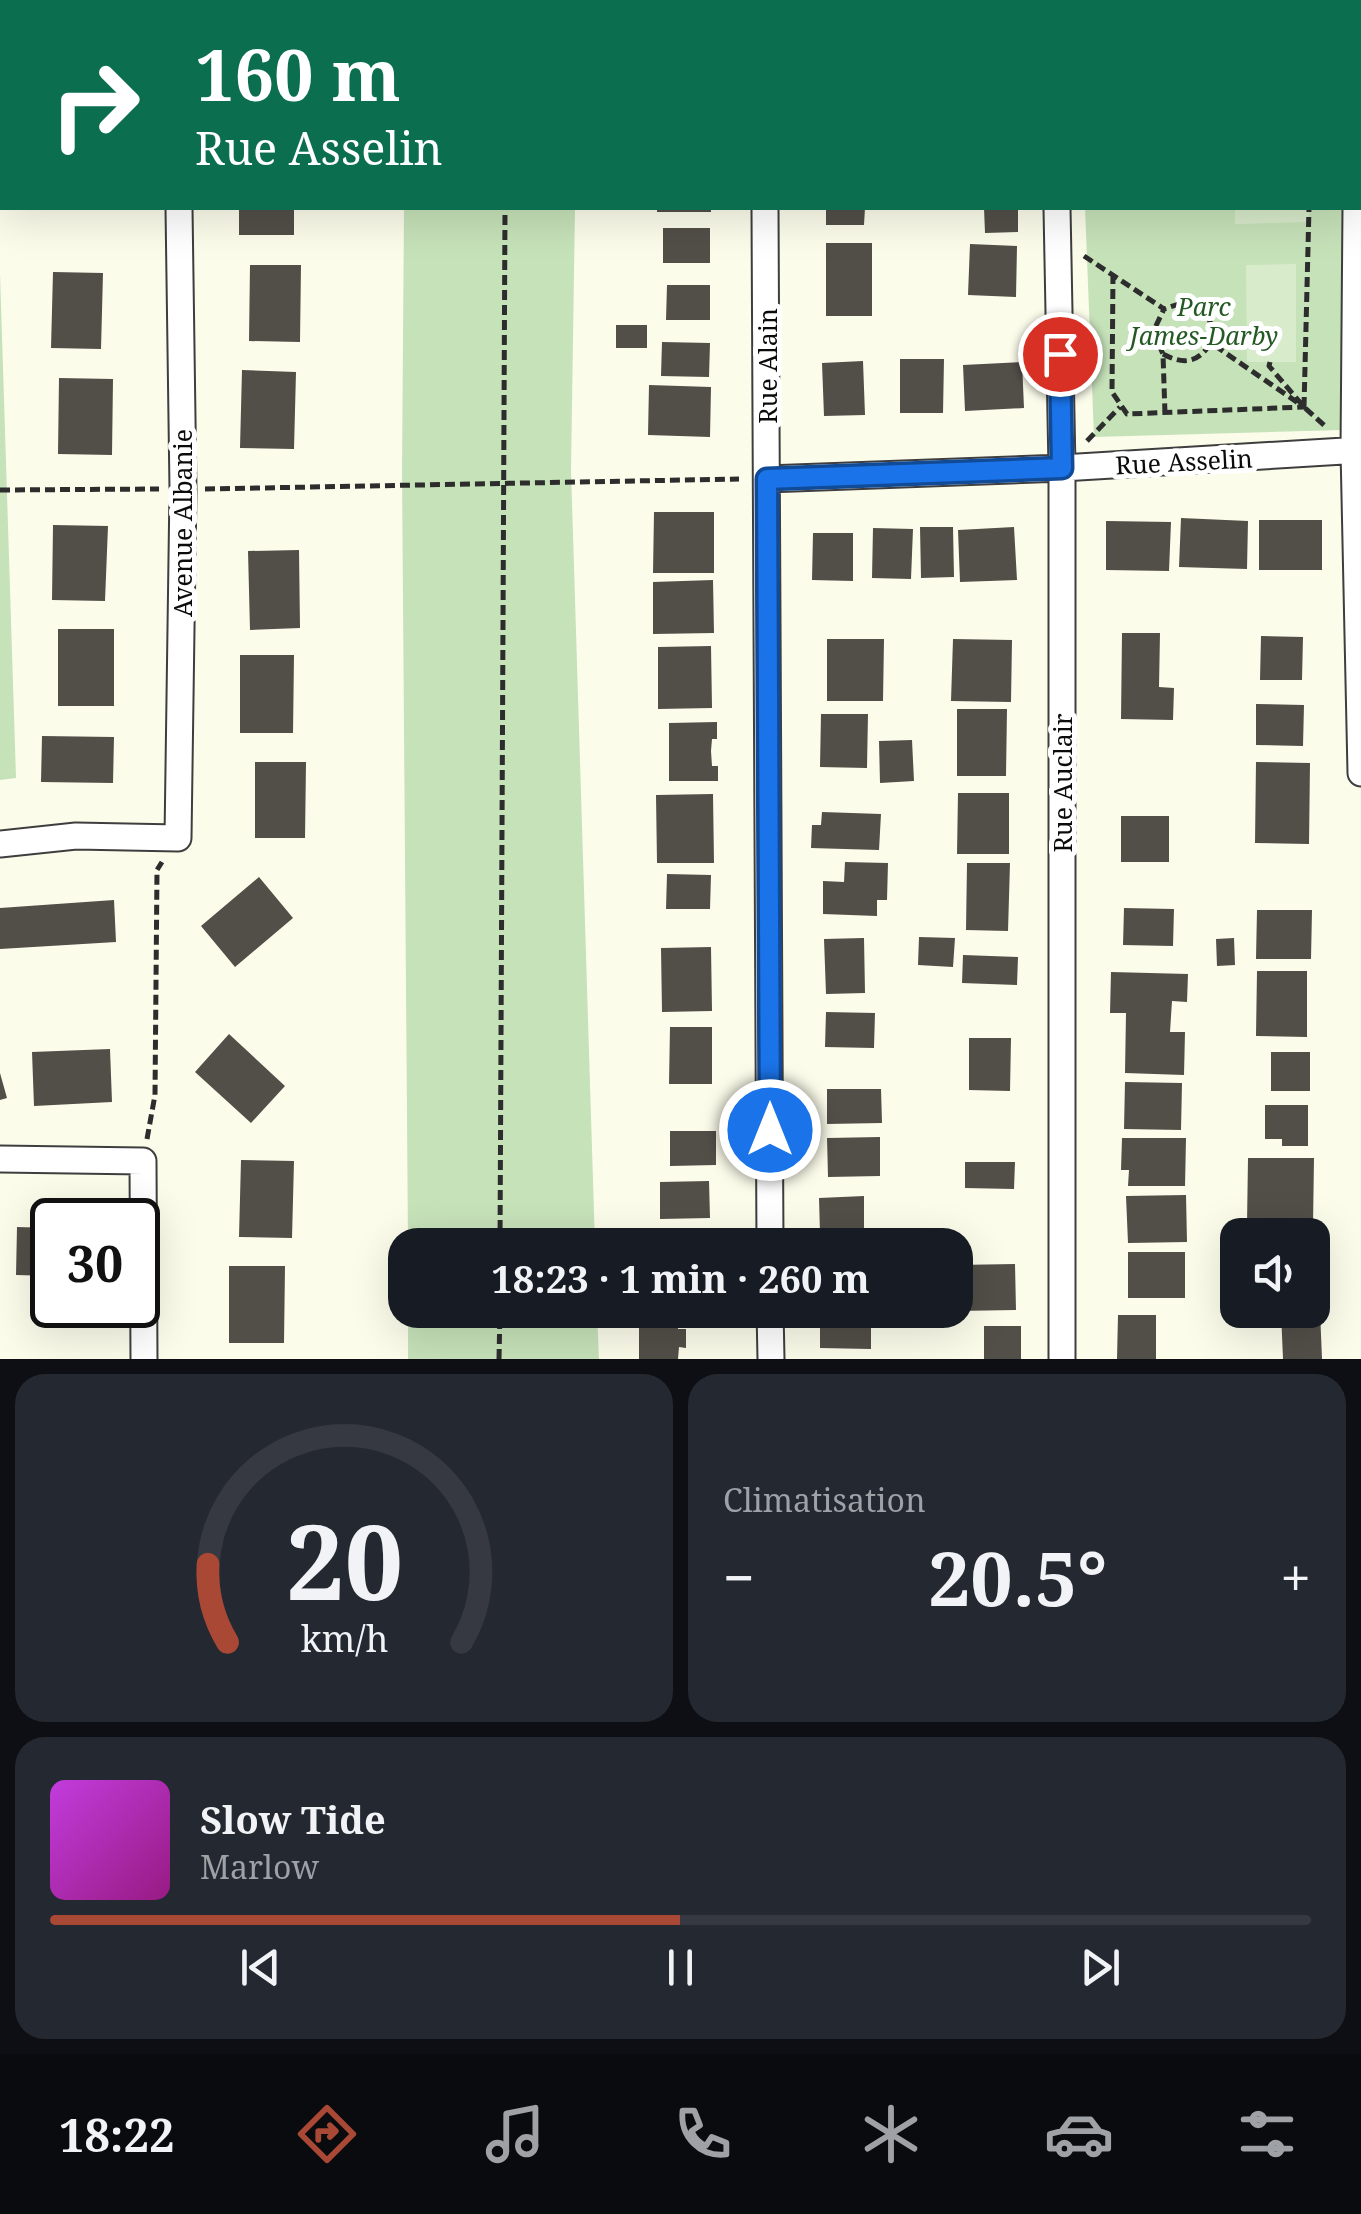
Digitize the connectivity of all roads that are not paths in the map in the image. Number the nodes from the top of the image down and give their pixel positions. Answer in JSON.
{"nodes":[{"id":1,"x":179,"y":210,"type":"edge"},
{"id":2,"x":766,"y":210,"type":"edge"},
{"id":3,"x":1056,"y":210,"type":"edge"},
{"id":4,"x":1356,"y":210,"type":"edge"},
{"id":5,"x":1358,"y":450,"type":"edge"},
{"id":6,"x":1062,"y":468,"type":"junction"},
{"id":7,"x":767,"y":479,"type":"junction"},
{"id":8,"x":1361,"y":773,"type":"edge"},
{"id":9,"x":0,"y":844,"type":"edge"},
{"id":10,"x":0,"y":1159,"type":"edge"},
{"id":11,"x":770,"y":1228,"type":"edge"},
{"id":12,"x":770,"y":1328,"type":"edge"},
{"id":13,"x":144,"y":1359,"type":"edge"},
{"id":14,"x":771,"y":1359,"type":"edge"},
{"id":15,"x":1062,"y":1359,"type":"edge"}],
"edges":[{"from":1,"to":9,"type":"street","name":"Avenue Albanie"},
{"from":2,"to":7,"type":"street","name":"Rue Alain"},
{"from":3,"to":6,"type":"street","name":"Rue Auclair"},
{"from":4,"to":5,"type":"street"},
{"from":5,"to":6,"type":"street","name":"Rue Asselin"},
{"from":5,"to":8,"type":"street"},
{"from":6,"to":7,"type":"street","name":"Rue Asselin"},
{"from":6,"to":15,"type":"street","name":"Rue Auclair"},
{"from":7,"to":11,"type":"street","name":"Rue Alain"},
{"from":10,"to":13,"type":"street"},
{"from":12,"to":14,"type":"street"}]}
